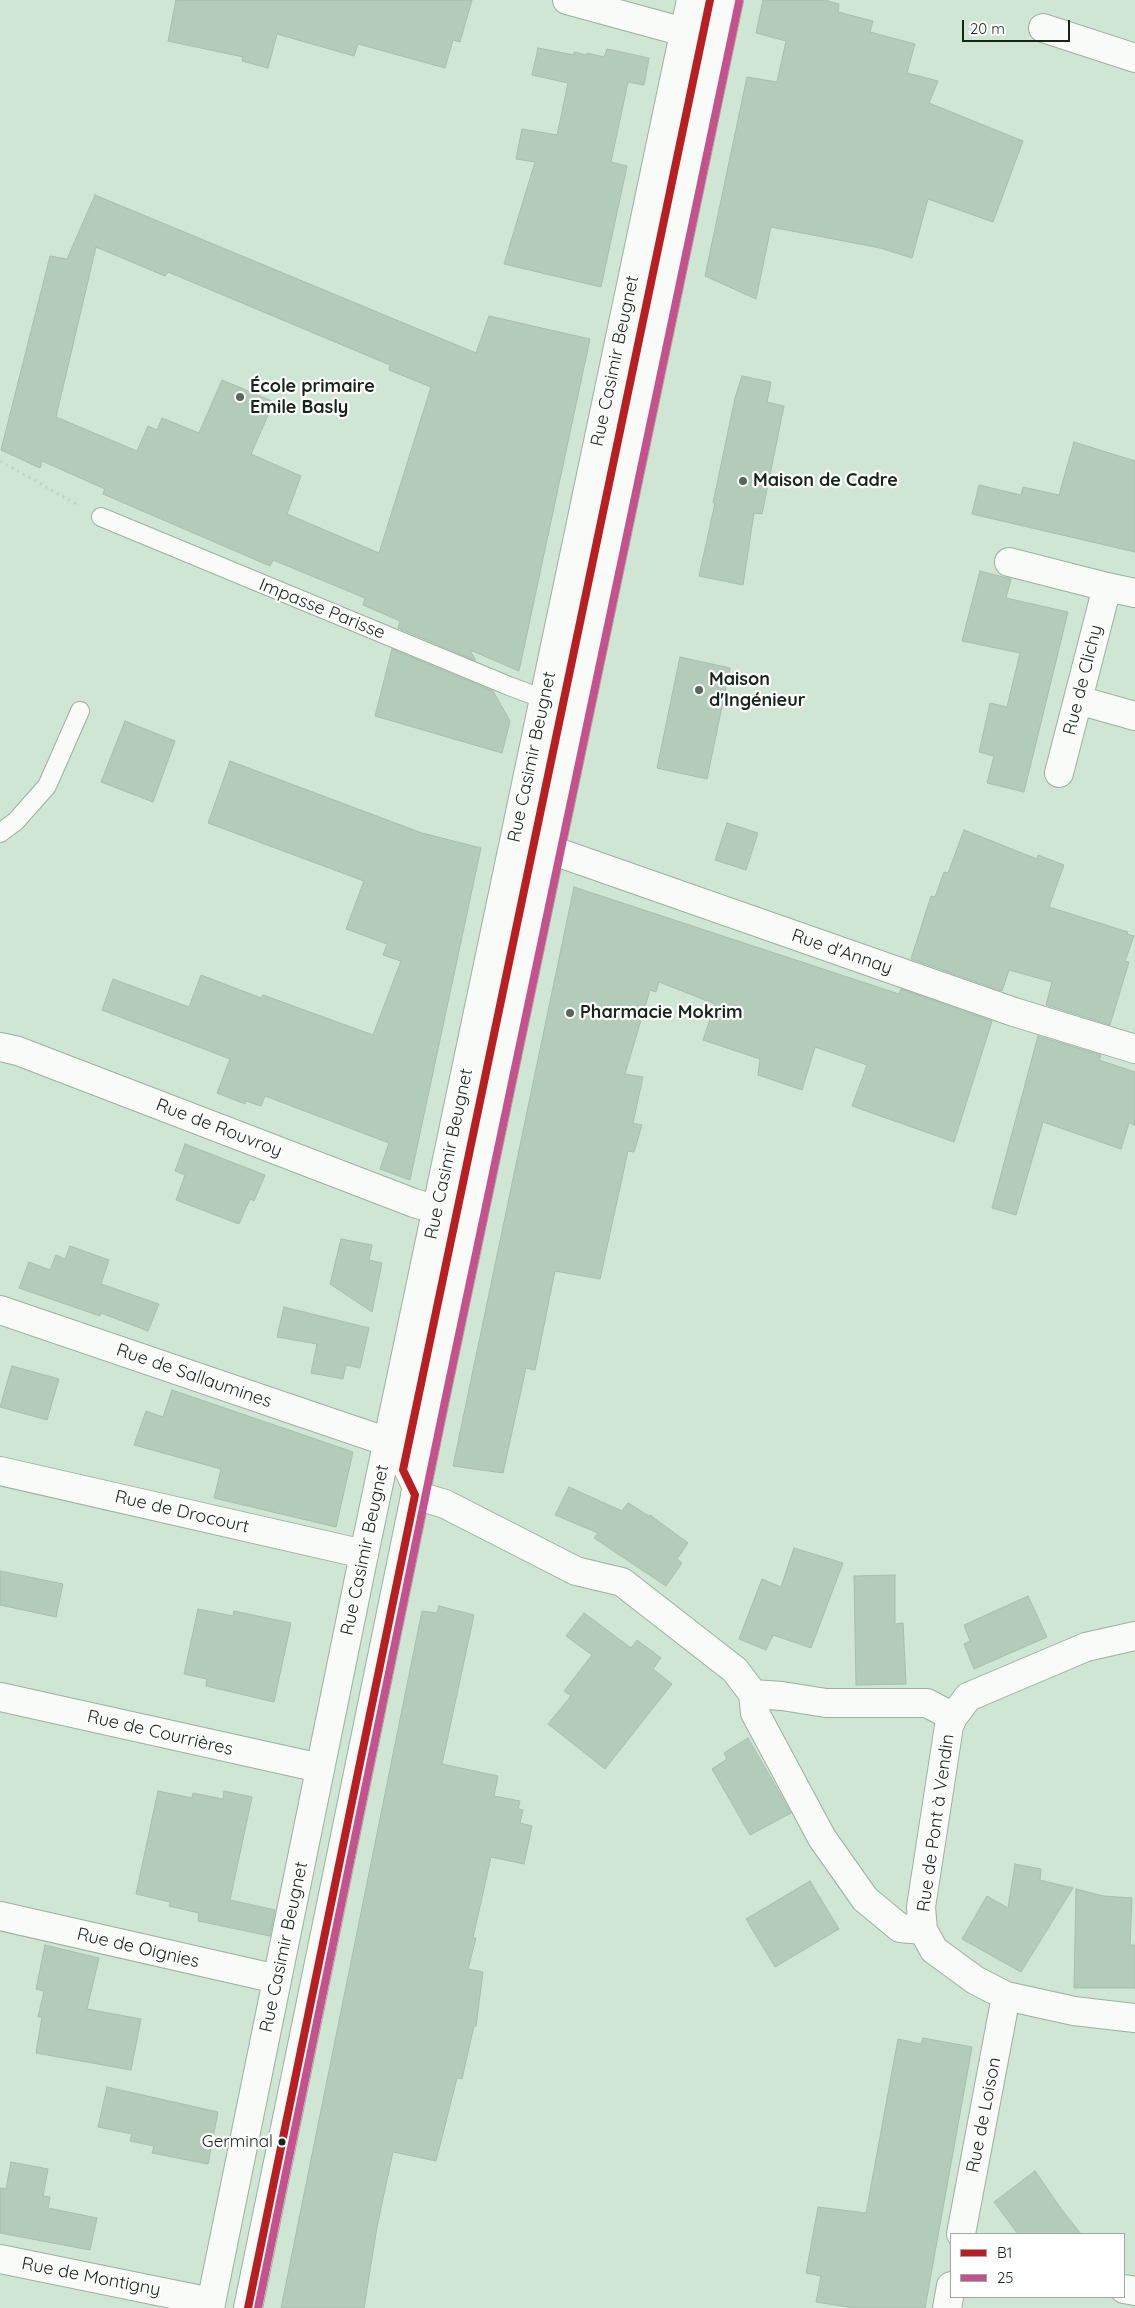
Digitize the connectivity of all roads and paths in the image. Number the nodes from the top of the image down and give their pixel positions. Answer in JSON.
{"nodes":[{"id":1,"x":568,"y":0,"type":"edge"},
{"id":2,"x":691,"y":0,"type":"edge"},
{"id":3,"x":710,"y":0,"type":"edge"},
{"id":4,"x":729,"y":0,"type":"edge"},
{"id":5,"x":1043,"y":28,"type":"dead end"},
{"id":6,"x":684,"y":32,"type":"junction"},
{"id":7,"x":1135,"y":58,"type":"edge"},
{"id":8,"x":0,"y":461,"type":"edge"},
{"id":9,"x":101,"y":517,"type":"joint"},
{"id":10,"x":1009,"y":562,"type":"dead end"},
{"id":11,"x":1106,"y":587,"type":"junction"},
{"id":12,"x":1135,"y":593,"type":"edge"},
{"id":13,"x":544,"y":699,"type":"junction"},
{"id":14,"x":1078,"y":700,"type":"junction"},
{"id":15,"x":80,"y":711,"type":"dead end"},
{"id":16,"x":1135,"y":716,"type":"edge"},
{"id":17,"x":1059,"y":773,"type":"dead end"},
{"id":18,"x":0,"y":833,"type":"edge"},
{"id":19,"x":551,"y":850,"type":"junction"},
{"id":20,"x":0,"y":1047,"type":"edge"},
{"id":21,"x":1135,"y":1049,"type":"edge"},
{"id":22,"x":437,"y":1210,"type":"junction"},
{"id":23,"x":0,"y":1310,"type":"edge"},
{"id":24,"x":388,"y":1442,"type":"junction"},
{"id":25,"x":0,"y":1471,"type":"edge"},
{"id":26,"x":415,"y":1496,"type":"junction"},
{"id":27,"x":364,"y":1554,"type":"junction"},
{"id":28,"x":1135,"y":1636,"type":"edge"},
{"id":29,"x":753,"y":1694,"type":"junction"},
{"id":30,"x":0,"y":1697,"type":"edge"},
{"id":31,"x":953,"y":1717,"type":"junction"},
{"id":32,"x":320,"y":1768,"type":"junction"},
{"id":33,"x":0,"y":1916,"type":"edge"},
{"id":34,"x":923,"y":1930,"type":"junction"},
{"id":35,"x":277,"y":1979,"type":"junction"},
{"id":36,"x":1006,"y":1996,"type":"junction"},
{"id":37,"x":1135,"y":2018,"type":"edge"},
{"id":38,"x":961,"y":2233,"type":"edge"},
{"id":39,"x":0,"y":2259,"type":"edge"},
{"id":40,"x":950,"y":2292,"type":"edge"},
{"id":41,"x":211,"y":2306,"type":"edge"},
{"id":42,"x":248,"y":2308,"type":"edge"},
{"id":43,"x":947,"y":2308,"type":"edge"}],
"edges":[{"from":1,"to":6,"type":"street"},
{"from":2,"to":6,"type":"street","name":"Rue Casimir Beugnet"},
{"from":3,"to":26,"type":"lane"},
{"from":4,"to":19,"type":"street"},
{"from":5,"to":7,"type":"street"},
{"from":6,"to":13,"type":"street","name":"Rue Casimir Beugnet"},
{"from":8,"to":9,"type":"path"},
{"from":9,"to":13,"type":"lane","name":"Impasse Parisse"},
{"from":10,"to":11,"type":"street"},
{"from":11,"to":12,"type":"street"},
{"from":11,"to":14,"type":"street","name":"Rue de Clichy"},
{"from":13,"to":22,"type":"street","name":"Rue Casimir Beugnet"},
{"from":14,"to":16,"type":"street"},
{"from":14,"to":17,"type":"street","name":"Rue de Clichy"},
{"from":15,"to":18,"type":"lane"},
{"from":19,"to":21,"type":"street","name":"Rue d'Annay"},
{"from":19,"to":26,"type":"street"},
{"from":20,"to":22,"type":"street","name":"Rue de Rouvroy"},
{"from":22,"to":24,"type":"street","name":"Rue Casimir Beugnet"},
{"from":23,"to":24,"type":"street","name":"Rue de Sallaumines"},
{"from":24,"to":27,"type":"street","name":"Rue Casimir Beugnet"},
{"from":25,"to":27,"type":"street","name":"Rue de Drocourt"},
{"from":26,"to":29,"type":"street","name":"Rue de Pont à Vendin"},
{"from":26,"to":42,"type":"street"},
{"from":27,"to":32,"type":"street","name":"Rue Casimir Beugnet"},
{"from":28,"to":31,"type":"street","name":"Rue de Pont à Vendin"},
{"from":29,"to":31,"type":"street","name":"Rue de Pont à Vendin"},
{"from":29,"to":34,"type":"street","name":"Rue de Pont à Vendin"},
{"from":30,"to":32,"type":"street","name":"Rue de Courrières"},
{"from":31,"to":34,"type":"street","name":"Rue de Pont à Vendin"},
{"from":32,"to":35,"type":"street","name":"Rue Casimir Beugnet"},
{"from":33,"to":35,"type":"street","name":"Rue de Oignies"},
{"from":34,"to":36,"type":"street","name":"Rue de Pont à Vendin"},
{"from":35,"to":41,"type":"street","name":"Rue Casimir Beugnet"},
{"from":36,"to":37,"type":"street","name":"Rue de Pont à Vendin"},
{"from":36,"to":38,"type":"street","name":"Rue de Loison"},
{"from":39,"to":41,"type":"street","name":"Rue de Montigny"},
{"from":40,"to":43,"type":"street"}]}
